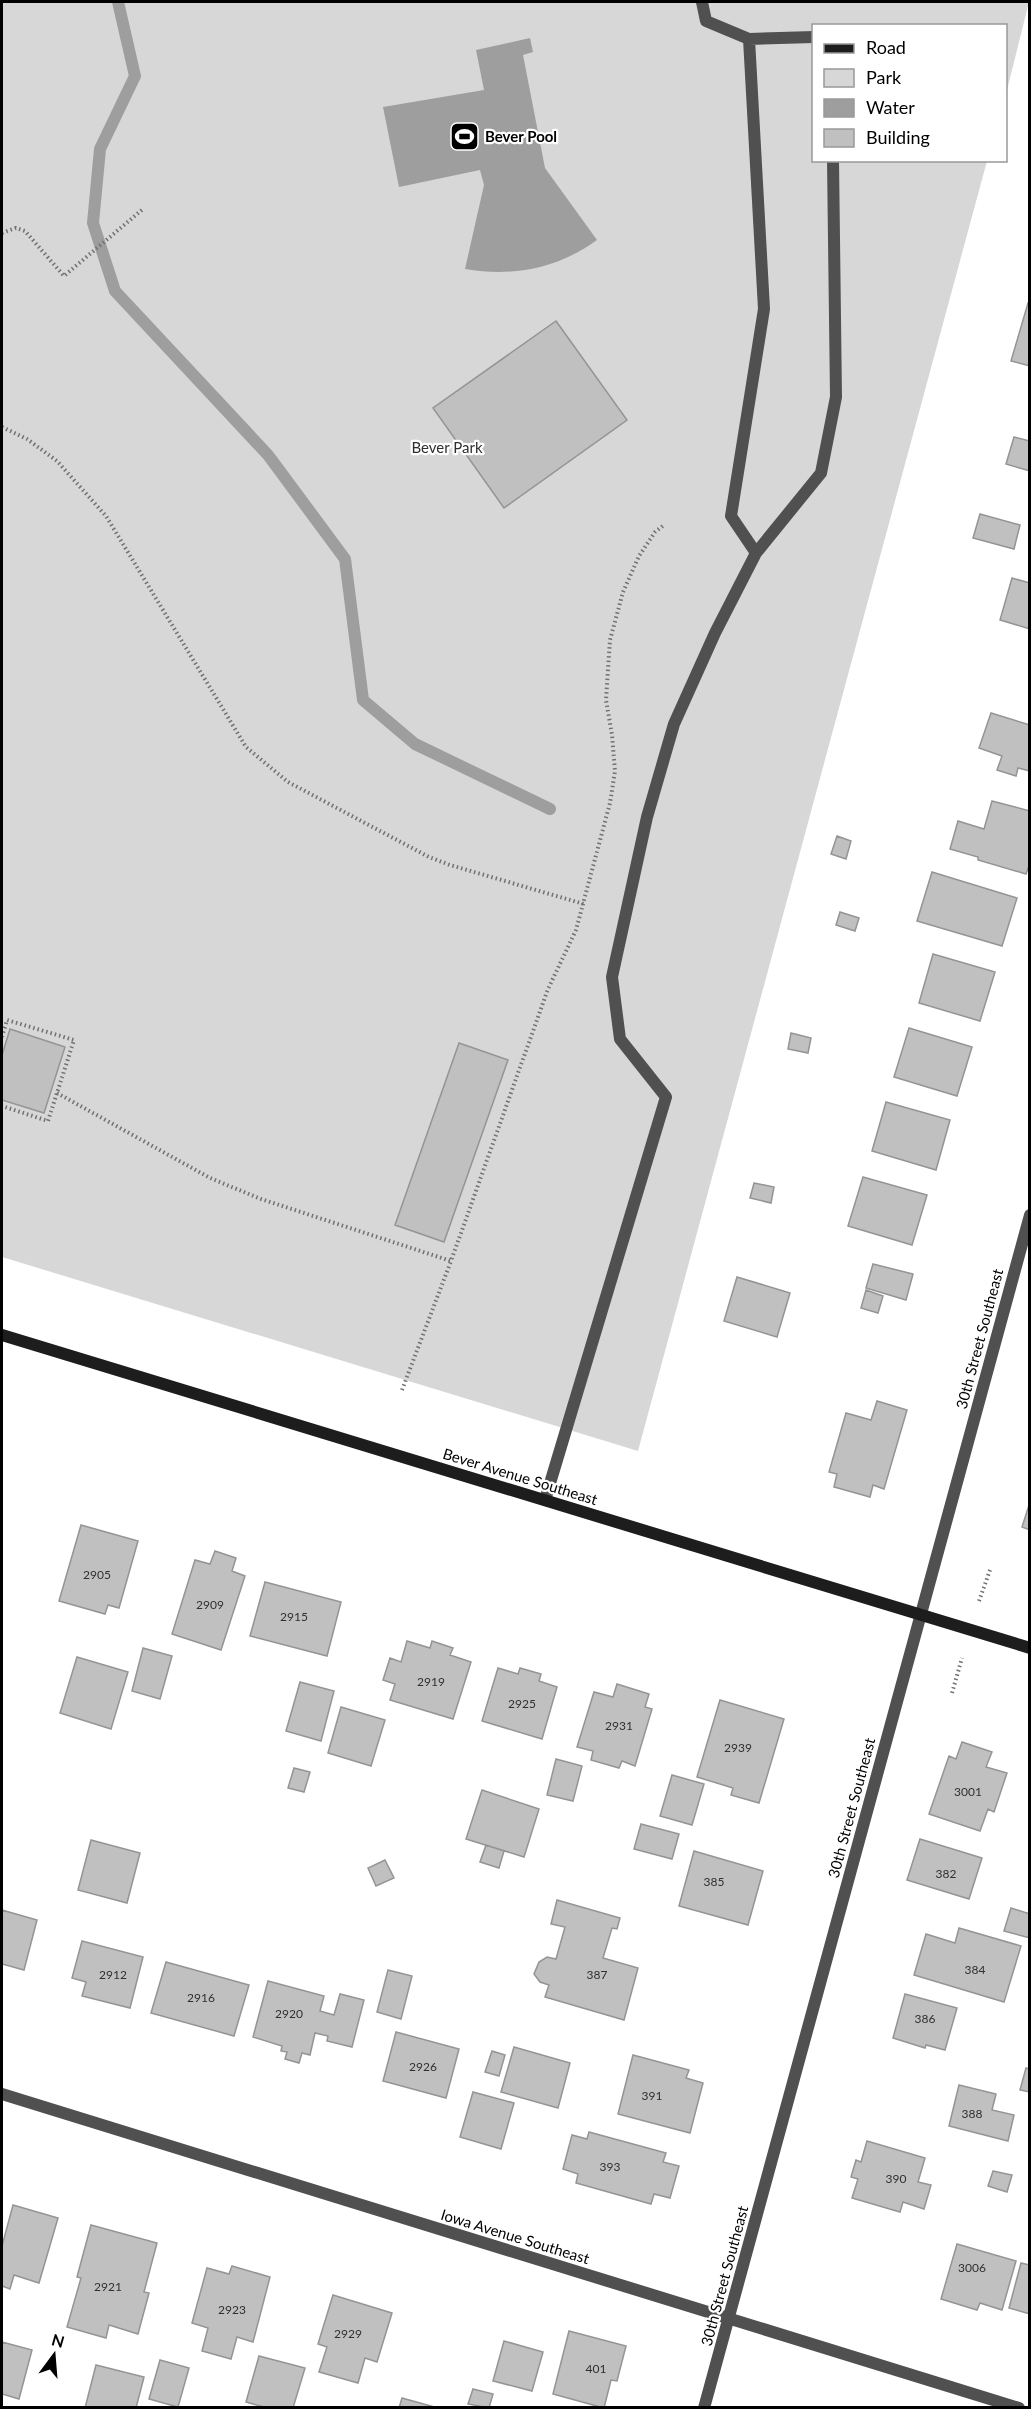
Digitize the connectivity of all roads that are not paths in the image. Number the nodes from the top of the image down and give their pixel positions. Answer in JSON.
{"nodes":[{"id":1,"x":702,"y":2,"type":"edge"},
{"id":2,"x":812,"y":37,"type":"edge"},
{"id":3,"x":749,"y":39,"type":"junction"},
{"id":4,"x":833,"y":162,"type":"edge"},
{"id":5,"x":756,"y":553,"type":"junction"},
{"id":6,"x":1029,"y":1215,"type":"edge"},
{"id":7,"x":2,"y":1335,"type":"edge"},
{"id":8,"x":545,"y":1500,"type":"junction"},
{"id":9,"x":920,"y":1614,"type":"junction"},
{"id":10,"x":1029,"y":1648,"type":"edge"},
{"id":11,"x":2,"y":2094,"type":"edge"},
{"id":12,"x":729,"y":2318,"type":"junction"},
{"id":13,"x":704,"y":2408,"type":"edge"},
{"id":14,"x":1019,"y":2408,"type":"edge"}],
"edges":[{"from":1,"to":3,"type":"street"},
{"from":2,"to":3,"type":"street"},
{"from":3,"to":5,"type":"street"},
{"from":4,"to":5,"type":"street"},
{"from":5,"to":8,"type":"street"},
{"from":6,"to":9,"type":"street","name":"30th Street Southeast"},
{"from":7,"to":8,"type":"street","name":"Bever Avenue Southeast"},
{"from":8,"to":9,"type":"street","name":"Bever Avenue Southeast"},
{"from":9,"to":10,"type":"street","name":"Bever Avenue Southeast"},
{"from":9,"to":12,"type":"street","name":"30th Street Southeast"},
{"from":11,"to":12,"type":"street","name":"Iowa Avenue Southeast"},
{"from":12,"to":13,"type":"street","name":"30th Street Southeast"},
{"from":12,"to":14,"type":"street","name":"Iowa Avenue Southeast"}]}
